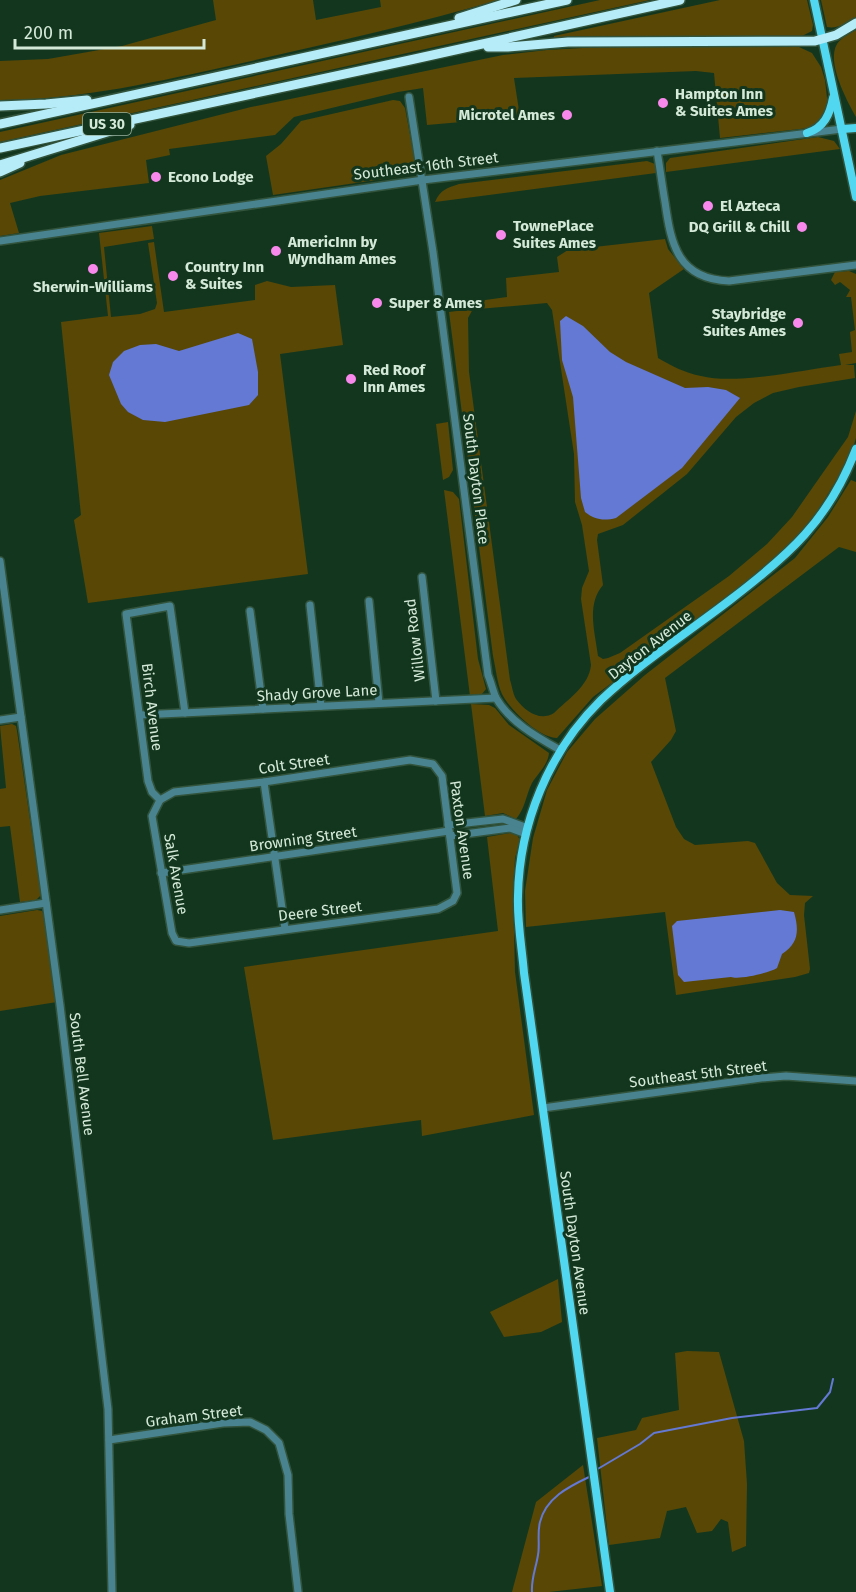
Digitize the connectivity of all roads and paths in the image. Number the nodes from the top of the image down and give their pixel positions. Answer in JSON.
{"nodes":[{"id":1,"x":516,"y":0,"type":"edge"},
{"id":2,"x":567,"y":0,"type":"edge"},
{"id":3,"x":681,"y":0,"type":"edge"},
{"id":4,"x":814,"y":0,"type":"edge"},
{"id":5,"x":856,"y":23,"type":"edge"},
{"id":6,"x":822,"y":39,"type":"junction"},
{"id":7,"x":382,"y":40,"type":"junction"},
{"id":8,"x":474,"y":46,"type":"junction"},
{"id":9,"x":210,"y":78,"type":"junction"},
{"id":10,"x":833,"y":85,"type":"junction"},
{"id":11,"x":409,"y":97,"type":"dead end"},
{"id":12,"x":214,"y":102,"type":"junction"},
{"id":13,"x":0,"y":106,"type":"edge"},
{"id":14,"x":0,"y":124,"type":"edge"},
{"id":15,"x":856,"y":128,"type":"edge"},
{"id":16,"x":842,"y":129,"type":"junction"},
{"id":17,"x":807,"y":133,"type":"junction"},
{"id":18,"x":76,"y":140,"type":"junction"},
{"id":19,"x":0,"y":148,"type":"edge"},
{"id":20,"x":657,"y":151,"type":"junction"},
{"id":21,"x":0,"y":165,"type":"edge"},
{"id":22,"x":0,"y":172,"type":"edge"},
{"id":23,"x":423,"y":180,"type":"junction"},
{"id":24,"x":856,"y":198,"type":"edge"},
{"id":25,"x":0,"y":241,"type":"edge"},
{"id":26,"x":856,"y":265,"type":"edge"},
{"id":27,"x":856,"y":449,"type":"edge"},
{"id":28,"x":0,"y":561,"type":"edge"},
{"id":29,"x":422,"y":577,"type":"dead end"},
{"id":30,"x":369,"y":601,"type":"dead end"},
{"id":31,"x":310,"y":605,"type":"dead end"},
{"id":32,"x":250,"y":611,"type":"dead end"},
{"id":33,"x":496,"y":698,"type":"junction"},
{"id":34,"x":436,"y":701,"type":"junction"},
{"id":35,"x":379,"y":703,"type":"junction"},
{"id":36,"x":321,"y":706,"type":"junction"},
{"id":37,"x":263,"y":709,"type":"junction"},
{"id":38,"x":185,"y":712,"type":"junction"},
{"id":39,"x":140,"y":715,"type":"junction"},
{"id":40,"x":21,"y":717,"type":"junction"},
{"id":41,"x":0,"y":720,"type":"edge"},
{"id":42,"x":560,"y":750,"type":"junction"},
{"id":43,"x":433,"y":764,"type":"joint"},
{"id":44,"x":264,"y":782,"type":"junction"},
{"id":45,"x":160,"y":800,"type":"junction"},
{"id":46,"x":449,"y":831,"type":"junction"},
{"id":47,"x":527,"y":831,"type":"junction"},
{"id":48,"x":275,"y":857,"type":"junction"},
{"id":49,"x":161,"y":873,"type":"junction"},
{"id":50,"x":518,"y":896,"type":"joint"},
{"id":51,"x":453,"y":901,"type":"joint"},
{"id":52,"x":46,"y":903,"type":"junction"},
{"id":53,"x":0,"y":910,"type":"edge"},
{"id":54,"x":285,"y":929,"type":"junction"},
{"id":55,"x":189,"y":943,"type":"joint"},
{"id":56,"x":856,"y":1081,"type":"edge"},
{"id":57,"x":543,"y":1108,"type":"junction"},
{"id":58,"x":109,"y":1440,"type":"junction"},
{"id":59,"x":112,"y":1592,"type":"edge"},
{"id":60,"x":298,"y":1592,"type":"edge"},
{"id":61,"x":610,"y":1592,"type":"edge"}],
"edges":[{"from":1,"to":7,"type":"highway"},
{"from":2,"to":7,"type":"highway"},
{"from":3,"to":8,"type":"highway"},
{"from":4,"to":6,"type":"main road"},
{"from":5,"to":6,"type":"highway"},
{"from":6,"to":8,"type":"highway"},
{"from":6,"to":10,"type":"main road"},
{"from":7,"to":9,"type":"highway"},
{"from":8,"to":12,"type":"highway"},
{"from":9,"to":13,"type":"highway"},
{"from":9,"to":14,"type":"highway","number":"US 30"},
{"from":10,"to":16,"type":"main road"},
{"from":10,"to":17,"type":"main road"},
{"from":11,"to":23,"type":"street"},
{"from":12,"to":18,"type":"highway"},
{"from":12,"to":19,"type":"highway","number":"US 30"},
{"from":15,"to":16,"type":"main road","name":"Southeast 16th Street"},
{"from":16,"to":17,"type":"street","name":"Southeast 16th Street"},
{"from":16,"to":24,"type":"main road"},
{"from":17,"to":20,"type":"street","name":"Southeast 16th Street"},
{"from":18,"to":21,"type":"highway"},
{"from":18,"to":22,"type":"highway"},
{"from":20,"to":23,"type":"street","name":"Southeast 16th Street"},
{"from":20,"to":26,"type":"street"},
{"from":23,"to":25,"type":"street","name":"Southeast 16th Street"},
{"from":23,"to":33,"type":"street","name":"South Dayton Place"},
{"from":27,"to":42,"type":"main road","name":"Dayton Avenue"},
{"from":28,"to":40,"type":"street","name":"South Bell Avenue"},
{"from":29,"to":34,"type":"street","name":"Willow Road"},
{"from":30,"to":35,"type":"street"},
{"from":31,"to":36,"type":"street"},
{"from":32,"to":37,"type":"street"},
{"from":33,"to":34,"type":"street","name":"Shady Grove Lane"},
{"from":33,"to":42,"type":"street","name":"South Dayton Place"},
{"from":34,"to":35,"type":"street","name":"Shady Grove Lane"},
{"from":35,"to":36,"type":"street","name":"Shady Grove Lane"},
{"from":36,"to":37,"type":"street","name":"Shady Grove Lane"},
{"from":37,"to":38,"type":"street","name":"Shady Grove Lane"},
{"from":38,"to":39,"type":"street","name":"Shady Grove Lane"},
{"from":38,"to":39,"type":"street","name":"Birch Avenue"},
{"from":39,"to":45,"type":"street","name":"Birch Avenue"},
{"from":40,"to":41,"type":"street"},
{"from":40,"to":52,"type":"street","name":"South Bell Avenue"},
{"from":42,"to":47,"type":"main road","name":"Dayton Avenue"},
{"from":43,"to":44,"type":"street","name":"Colt Street"},
{"from":43,"to":46,"type":"street","name":"Paxton Avenue"},
{"from":44,"to":45,"type":"street","name":"Colt Street"},
{"from":44,"to":48,"type":"street"},
{"from":45,"to":49,"type":"street","name":"Salk Avenue"},
{"from":46,"to":47,"type":"street","name":"Browning Street"},
{"from":46,"to":48,"type":"street","name":"Browning Street"},
{"from":46,"to":51,"type":"street","name":"Paxton Avenue"},
{"from":47,"to":50,"type":"main road","name":"Dayton Avenue"},
{"from":48,"to":49,"type":"street","name":"Browning Street"},
{"from":48,"to":54,"type":"street"},
{"from":49,"to":55,"type":"street","name":"Salk Avenue"},
{"from":50,"to":57,"type":"main road","name":"South Dayton Avenue"},
{"from":51,"to":54,"type":"street","name":"Deere Street"},
{"from":52,"to":53,"type":"street"},
{"from":52,"to":58,"type":"street","name":"South Bell Avenue"},
{"from":54,"to":55,"type":"street","name":"Deere Street"},
{"from":56,"to":57,"type":"street","name":"Southeast 5th Street"},
{"from":57,"to":61,"type":"main road","name":"South Dayton Avenue"},
{"from":58,"to":59,"type":"street","name":"South Bell Avenue"},
{"from":58,"to":60,"type":"street","name":"Graham Street"}]}
